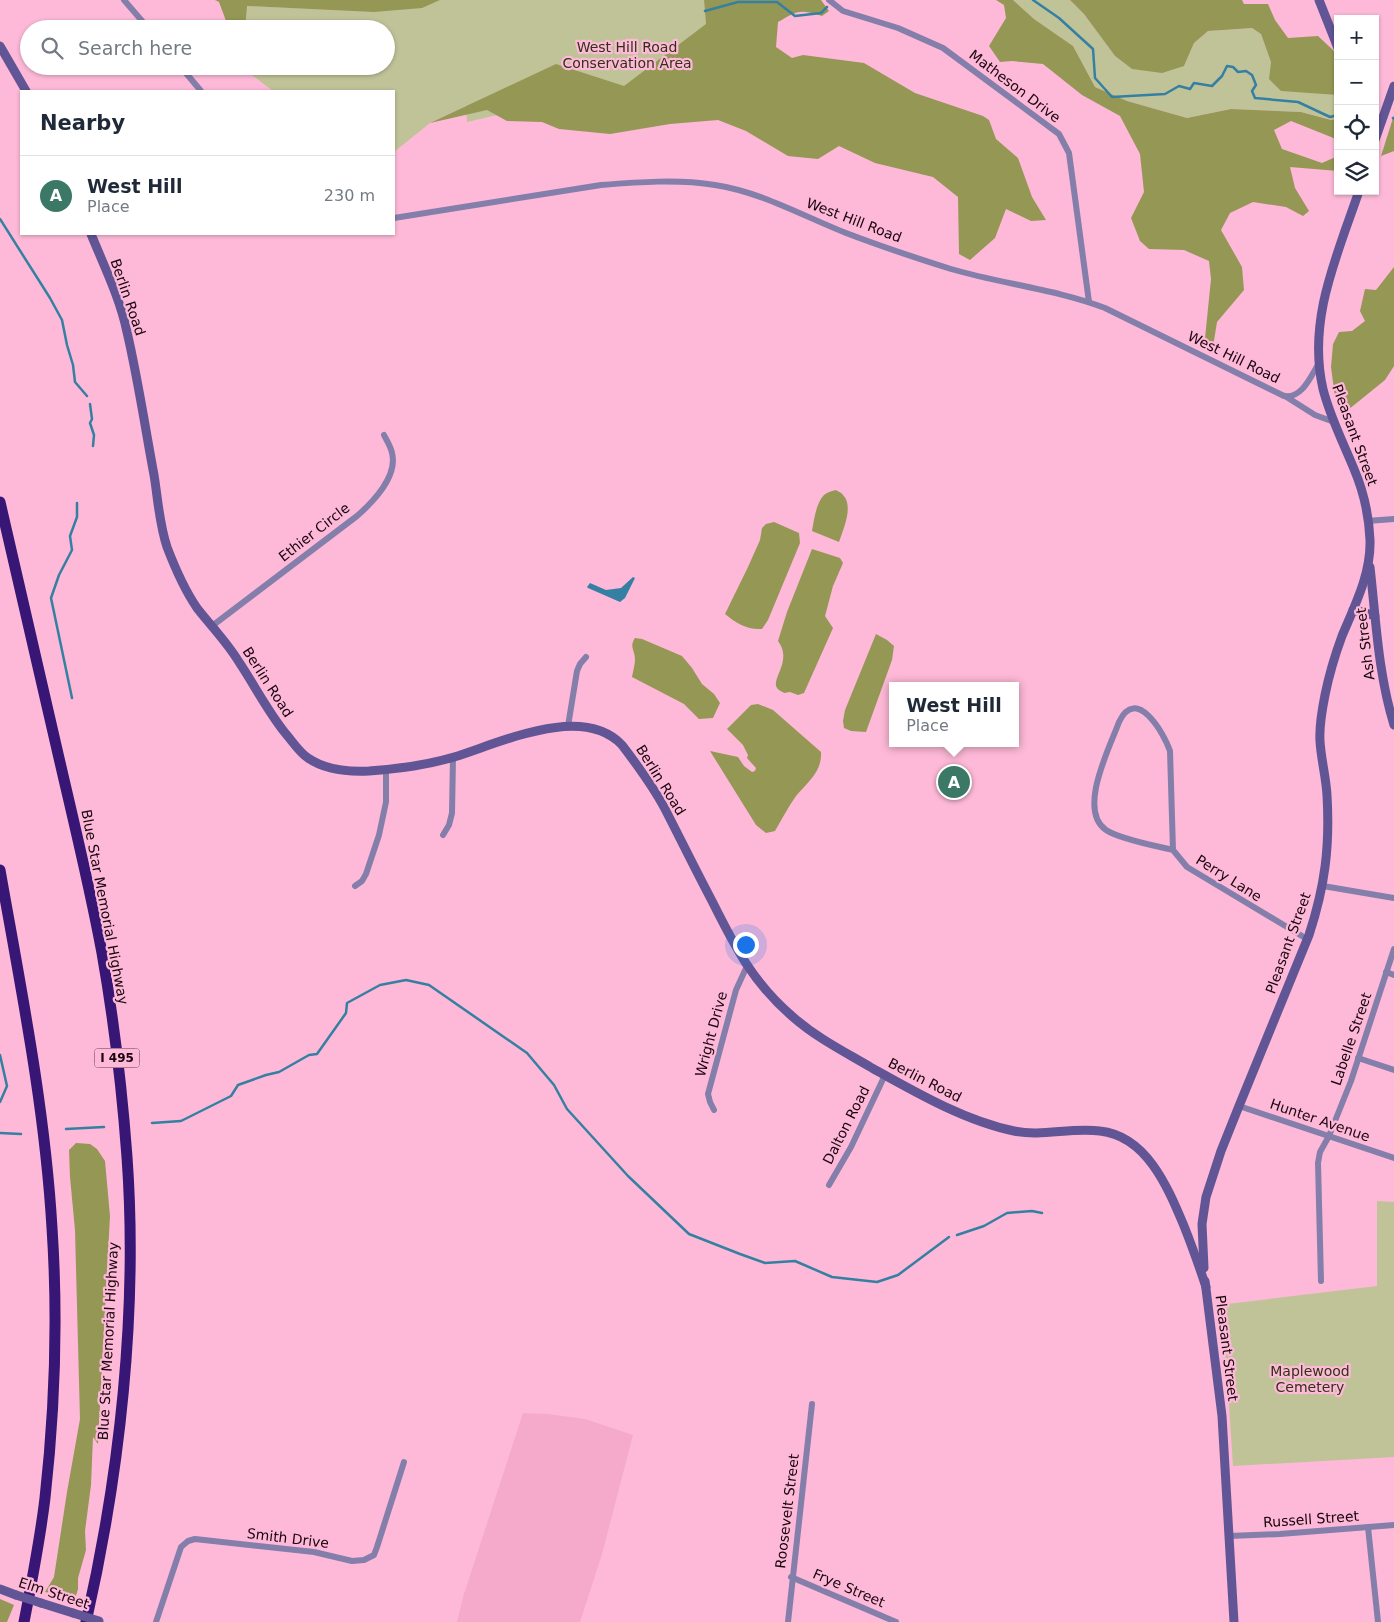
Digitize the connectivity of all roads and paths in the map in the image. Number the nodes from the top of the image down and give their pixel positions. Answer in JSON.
{"nodes":[{"id":1,"x":124,"y":0,"type":"edge"},
{"id":2,"x":829,"y":0,"type":"edge"},
{"id":3,"x":1319,"y":0,"type":"edge"},
{"id":4,"x":141,"y":20,"type":"edge"},
{"id":5,"x":1334,"y":38,"type":"edge"},
{"id":6,"x":0,"y":46,"type":"edge"},
{"id":7,"x":188,"y":75,"type":"edge"},
{"id":8,"x":1394,"y":86,"type":"edge"},
{"id":9,"x":25,"y":90,"type":"edge"},
{"id":10,"x":200,"y":90,"type":"edge"},
{"id":11,"x":1379,"y":123,"type":"edge"},
{"id":12,"x":1357,"y":195,"type":"edge"},
{"id":13,"x":395,"y":218,"type":"edge"},
{"id":14,"x":90,"y":235,"type":"edge"},
{"id":15,"x":1089,"y":302,"type":"junction"},
{"id":16,"x":1319,"y":363,"type":"junction"},
{"id":17,"x":1284,"y":396,"type":"junction"},
{"id":18,"x":1334,"y":422,"type":"junction"},
{"id":19,"x":384,"y":435,"type":"dead end"},
{"id":20,"x":0,"y":502,"type":"edge"},
{"id":21,"x":1394,"y":519,"type":"edge"},
{"id":22,"x":1367,"y":521,"type":"junction"},
{"id":23,"x":1369,"y":559,"type":"junction"},
{"id":24,"x":1353,"y":610,"type":"junction"},
{"id":25,"x":1375,"y":616,"type":"junction"},
{"id":26,"x":212,"y":626,"type":"junction"},
{"id":27,"x":586,"y":658,"type":"dead end"},
{"id":28,"x":1394,"y":725,"type":"edge"},
{"id":29,"x":568,"y":726,"type":"junction"},
{"id":30,"x":453,"y":758,"type":"junction"},
{"id":31,"x":386,"y":769,"type":"junction"},
{"id":32,"x":442,"y":835,"type":"dead end"},
{"id":33,"x":1173,"y":850,"type":"junction"},
{"id":34,"x":0,"y":870,"type":"edge"},
{"id":35,"x":355,"y":886,"type":"dead end"},
{"id":36,"x":1323,"y":886,"type":"junction"},
{"id":37,"x":1394,"y":898,"type":"edge"},
{"id":38,"x":1307,"y":939,"type":"junction"},
{"id":39,"x":1394,"y":949,"type":"edge"},
{"id":40,"x":747,"y":966,"type":"junction"},
{"id":41,"x":1386,"y":972,"type":"junction"},
{"id":42,"x":1394,"y":975,"type":"edge"},
{"id":43,"x":1358,"y":1058,"type":"junction"},
{"id":44,"x":1394,"y":1070,"type":"edge"},
{"id":45,"x":884,"y":1075,"type":"junction"},
{"id":46,"x":1239,"y":1106,"type":"junction"},
{"id":47,"x":714,"y":1110,"type":"dead end"},
{"id":48,"x":1329,"y":1136,"type":"junction"},
{"id":49,"x":1394,"y":1158,"type":"edge"},
{"id":50,"x":829,"y":1185,"type":"dead end"},
{"id":51,"x":1321,"y":1281,"type":"dead end"},
{"id":52,"x":1206,"y":1287,"type":"junction"},
{"id":53,"x":812,"y":1404,"type":"dead end"},
{"id":54,"x":404,"y":1462,"type":"dead end"},
{"id":55,"x":1394,"y":1525,"type":"edge"},
{"id":56,"x":1368,"y":1527,"type":"junction"},
{"id":57,"x":1229,"y":1536,"type":"junction"},
{"id":58,"x":791,"y":1577,"type":"junction"},
{"id":59,"x":0,"y":1589,"type":"edge"},
{"id":60,"x":24,"y":1622,"type":"edge"},
{"id":61,"x":86,"y":1622,"type":"edge"},
{"id":62,"x":99,"y":1622,"type":"edge"},
{"id":63,"x":156,"y":1622,"type":"edge"},
{"id":64,"x":788,"y":1622,"type":"edge"},
{"id":65,"x":896,"y":1622,"type":"edge"},
{"id":66,"x":1234,"y":1622,"type":"edge"},
{"id":67,"x":1378,"y":1622,"type":"edge"}],
"edges":[{"from":1,"to":4,"type":"street"},
{"from":2,"to":15,"type":"street","name":"Matheson Drive"},
{"from":3,"to":5,"type":"street"},
{"from":6,"to":9,"type":"street"},
{"from":7,"to":10,"type":"street"},
{"from":8,"to":11,"type":"street"},
{"from":12,"to":16,"type":"street","name":"Pleasant Street"},
{"from":13,"to":15,"type":"street","name":"West Hill Road"},
{"from":14,"to":26,"type":"street","name":"Berlin Road"},
{"from":15,"to":17,"type":"street","name":"West Hill Road"},
{"from":16,"to":17,"type":"street","name":"West Hill Road"},
{"from":16,"to":18,"type":"street","name":"Pleasant Street"},
{"from":17,"to":18,"type":"street","name":"West Hill Road"},
{"from":18,"to":22,"type":"street","name":"Pleasant Street"},
{"from":19,"to":26,"type":"street","name":"Ethier Circle"},
{"from":20,"to":61,"type":"highway","name":"Blue Star Memorial Highway","number":"I 495"},
{"from":21,"to":22,"type":"street"},
{"from":22,"to":23,"type":"street","name":"Pleasant Street"},
{"from":23,"to":24,"type":"street","name":"Pleasant Street"},
{"from":23,"to":25,"type":"street","name":"Ash Street"},
{"from":24,"to":25,"type":"street"},
{"from":24,"to":36,"type":"street","name":"Pleasant Street"},
{"from":25,"to":28,"type":"street","name":"Ash Street"},
{"from":26,"to":31,"type":"street","name":"Berlin Road"},
{"from":27,"to":29,"type":"street"},
{"from":29,"to":30,"type":"street","name":"Berlin Road"},
{"from":29,"to":40,"type":"street","name":"Berlin Road"},
{"from":30,"to":31,"type":"street","name":"Berlin Road"},
{"from":30,"to":32,"type":"street"},
{"from":31,"to":35,"type":"street"},
{"from":33,"to":33,"type":"street"},
{"from":33,"to":38,"type":"street","name":"Perry Lane"},
{"from":34,"to":60,"type":"highway"},
{"from":36,"to":37,"type":"street"},
{"from":36,"to":38,"type":"street","name":"Pleasant Street"},
{"from":38,"to":46,"type":"street","name":"Pleasant Street"},
{"from":39,"to":41,"type":"street","name":"Labelle Street"},
{"from":40,"to":45,"type":"street","name":"Berlin Road"},
{"from":40,"to":47,"type":"street","name":"Wright Drive"},
{"from":41,"to":42,"type":"street"},
{"from":41,"to":43,"type":"street","name":"Labelle Street"},
{"from":43,"to":44,"type":"street"},
{"from":43,"to":48,"type":"street","name":"Labelle Street"},
{"from":45,"to":50,"type":"street","name":"Dalton Road"},
{"from":45,"to":52,"type":"street","name":"Berlin Road"},
{"from":46,"to":48,"type":"street","name":"Hunter Avenue"},
{"from":46,"to":52,"type":"street","name":"Pleasant Street"},
{"from":48,"to":49,"type":"street","name":"Hunter Avenue"},
{"from":48,"to":51,"type":"street","name":"Labelle Street"},
{"from":52,"to":57,"type":"street","name":"Pleasant Street"},
{"from":53,"to":58,"type":"street","name":"Roosevelt Street"},
{"from":54,"to":63,"type":"street","name":"Smith Drive"},
{"from":55,"to":56,"type":"street","name":"Russell Street"},
{"from":56,"to":57,"type":"street","name":"Russell Street"},
{"from":56,"to":67,"type":"street"},
{"from":57,"to":66,"type":"street","name":"Pleasant Street"},
{"from":58,"to":64,"type":"street","name":"Roosevelt Street"},
{"from":58,"to":65,"type":"street","name":"Frye Street"},
{"from":59,"to":62,"type":"street","name":"Elm Street","bridge":true}]}
